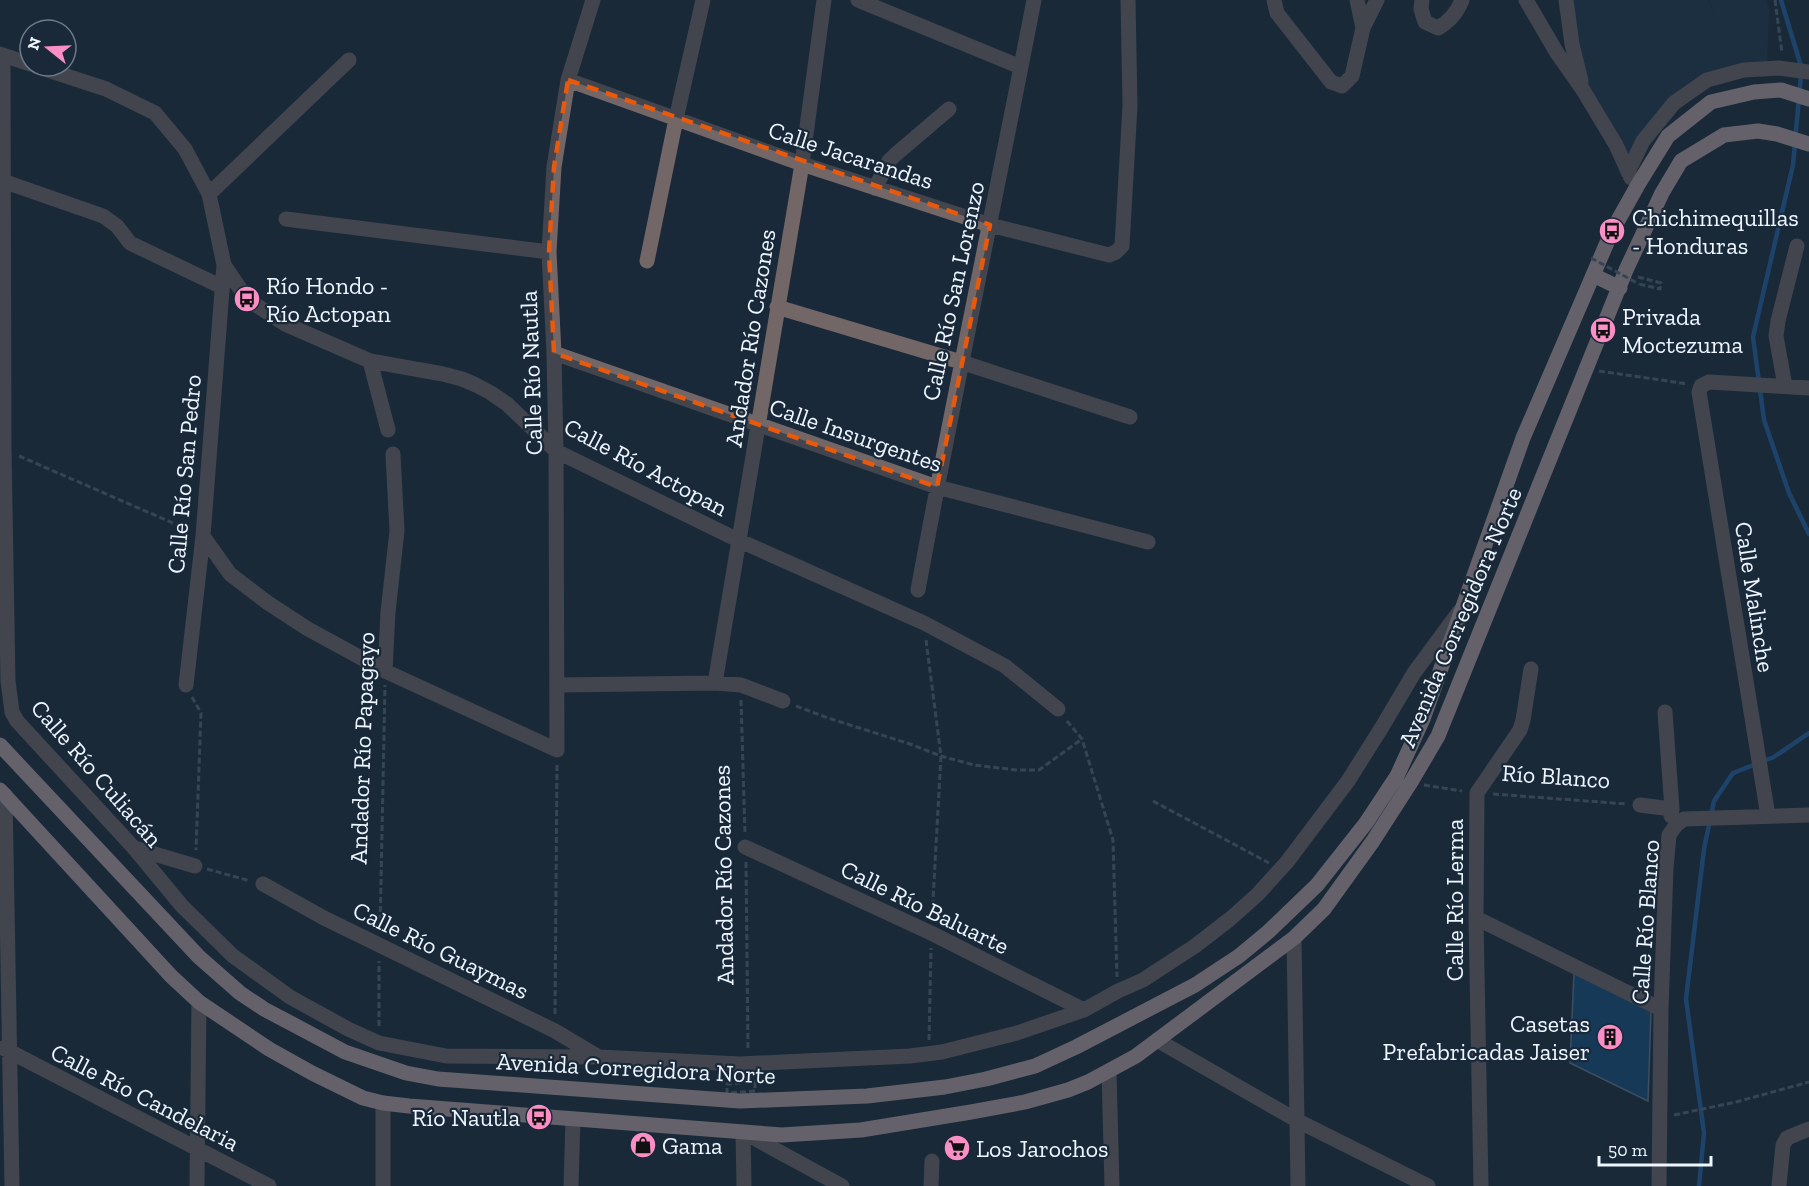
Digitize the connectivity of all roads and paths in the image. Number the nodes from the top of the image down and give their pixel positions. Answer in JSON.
{"nodes":[{"id":1,"x":593,"y":0,"type":"edge"},
{"id":2,"x":703,"y":0,"type":"edge"},
{"id":3,"x":824,"y":0,"type":"edge"},
{"id":4,"x":858,"y":0,"type":"edge"},
{"id":5,"x":1034,"y":0,"type":"edge"},
{"id":6,"x":1128,"y":0,"type":"edge"},
{"id":7,"x":1275,"y":0,"type":"edge"},
{"id":8,"x":1357,"y":0,"type":"edge"},
{"id":9,"x":1377,"y":0,"type":"edge"},
{"id":10,"x":1422,"y":0,"type":"edge"},
{"id":11,"x":1462,"y":0,"type":"edge"},
{"id":12,"x":1526,"y":0,"type":"edge"},
{"id":13,"x":1566,"y":0,"type":"edge"},
{"id":14,"x":1775,"y":0,"type":"edge"},
{"id":15,"x":1363,"y":28,"type":"junction"},
{"id":16,"x":2,"y":55,"type":"edge"},
{"id":17,"x":18,"y":60,"type":"edge"},
{"id":18,"x":349,"y":60,"type":"dead end"},
{"id":19,"x":1021,"y":67,"type":"junction"},
{"id":20,"x":1786,"y":69,"type":"junction"},
{"id":21,"x":1809,"y":72,"type":"edge"},
{"id":22,"x":73,"y":78,"type":"edge"},
{"id":23,"x":568,"y":80,"type":"junction"},
{"id":24,"x":1583,"y":90,"type":"junction"},
{"id":25,"x":1809,"y":99,"type":"edge"},
{"id":26,"x":948,"y":109,"type":"dead end"},
{"id":27,"x":676,"y":118,"type":"junction"},
{"id":28,"x":1809,"y":144,"type":"edge"},
{"id":29,"x":802,"y":164,"type":"junction"},
{"id":30,"x":1628,"y":172,"type":"junction"},
{"id":31,"x":2,"y":181,"type":"edge"},
{"id":32,"x":875,"y":188,"type":"junction"},
{"id":33,"x":1636,"y":188,"type":"junction"},
{"id":34,"x":209,"y":194,"type":"junction"},
{"id":35,"x":286,"y":219,"type":"dead end"},
{"id":36,"x":990,"y":225,"type":"junction"},
{"id":37,"x":1797,"y":246,"type":"dead end"},
{"id":38,"x":549,"y":252,"type":"junction"},
{"id":39,"x":1590,"y":258,"type":"dead end"},
{"id":40,"x":647,"y":261,"type":"dead end"},
{"id":41,"x":224,"y":266,"type":"junction"},
{"id":42,"x":1593,"y":275,"type":"junction"},
{"id":43,"x":1642,"y":279,"type":"dead end"},
{"id":44,"x":222,"y":287,"type":"junction"},
{"id":45,"x":1620,"y":288,"type":"junction"},
{"id":46,"x":777,"y":307,"type":"junction"},
{"id":47,"x":554,"y":353,"type":"junction"},
{"id":48,"x":370,"y":361,"type":"junction"},
{"id":49,"x":961,"y":362,"type":"junction"},
{"id":50,"x":1587,"y":369,"type":"junction"},
{"id":51,"x":1701,"y":386,"type":"junction"},
{"id":52,"x":1782,"y":386,"type":"junction"},
{"id":53,"x":1808,"y":392,"type":"edge"},
{"id":54,"x":1130,"y":417,"type":"dead end"},
{"id":55,"x":758,"y":426,"type":"junction"},
{"id":56,"x":388,"y":430,"type":"dead end"},
{"id":57,"x":2,"y":448,"type":"edge"},
{"id":58,"x":556,"y":451,"type":"junction"},
{"id":59,"x":393,"y":454,"type":"dead end"},
{"id":60,"x":937,"y":487,"type":"junction"},
{"id":61,"x":203,"y":536,"type":"junction"},
{"id":62,"x":738,"y":540,"type":"junction"},
{"id":63,"x":1148,"y":542,"type":"dead end"},
{"id":64,"x":918,"y":590,"type":"dead end"},
{"id":65,"x":1462,"y":607,"type":"junction"},
{"id":66,"x":924,"y":623,"type":"junction"},
{"id":67,"x":1531,"y":669,"type":"dead end"},
{"id":68,"x":385,"y":671,"type":"junction"},
{"id":69,"x":715,"y":683,"type":"junction"},
{"id":70,"x":186,"y":685,"type":"joint"},
{"id":71,"x":558,"y":685,"type":"junction"},
{"id":72,"x":741,"y":685,"type":"junction"},
{"id":73,"x":783,"y":701,"type":"joint"},
{"id":74,"x":1058,"y":709,"type":"joint"},
{"id":75,"x":1665,"y":712,"type":"dead end"},
{"id":76,"x":1082,"y":739,"type":"junction"},
{"id":77,"x":0,"y":744,"type":"edge"},
{"id":78,"x":557,"y":750,"type":"junction"},
{"id":79,"x":941,"y":756,"type":"junction"},
{"id":80,"x":1411,"y":782,"type":"junction"},
{"id":81,"x":2,"y":792,"type":"edge"},
{"id":82,"x":1477,"y":793,"type":"junction"},
{"id":83,"x":1153,"y":801,"type":"dead end"},
{"id":84,"x":1640,"y":805,"type":"joint"},
{"id":85,"x":1672,"y":809,"type":"junction"},
{"id":86,"x":1809,"y":815,"type":"edge"},
{"id":87,"x":1768,"y":816,"type":"junction"},
{"id":88,"x":1669,"y":835,"type":"junction"},
{"id":89,"x":745,"y":847,"type":"junction"},
{"id":90,"x":134,"y":848,"type":"junction"},
{"id":91,"x":195,"y":866,"type":"junction"},
{"id":92,"x":1281,"y":869,"type":"junction"},
{"id":93,"x":263,"y":884,"type":"joint"},
{"id":94,"x":1476,"y":918,"type":"junction"},
{"id":95,"x":931,"y":933,"type":"junction"},
{"id":96,"x":1294,"y":938,"type":"junction"},
{"id":97,"x":380,"y":944,"type":"junction"},
{"id":98,"x":233,"y":956,"type":"junction"},
{"id":99,"x":214,"y":971,"type":"junction"},
{"id":100,"x":1118,"y":991,"type":"junction"},
{"id":101,"x":290,"y":997,"type":"junction"},
{"id":102,"x":199,"y":1002,"type":"junction"},
{"id":103,"x":1661,"y":1009,"type":"junction"},
{"id":104,"x":1084,"y":1010,"type":"junction"},
{"id":105,"x":288,"y":1022,"type":"junction"},
{"id":106,"x":555,"y":1031,"type":"junction"},
{"id":107,"x":1157,"y":1040,"type":"junction"},
{"id":108,"x":379,"y":1043,"type":"junction"},
{"id":109,"x":4,"y":1049,"type":"edge"},
{"id":110,"x":928,"y":1054,"type":"junction"},
{"id":111,"x":599,"y":1057,"type":"junction"},
{"id":112,"x":748,"y":1064,"type":"junction"},
{"id":113,"x":1109,"y":1071,"type":"junction"},
{"id":114,"x":1809,"y":1082,"type":"edge"},
{"id":115,"x":383,"y":1103,"type":"junction"},
{"id":116,"x":1679,"y":1114,"type":"dead end"},
{"id":117,"x":573,"y":1119,"type":"junction"},
{"id":118,"x":1298,"y":1121,"type":"junction"},
{"id":119,"x":1809,"y":1129,"type":"edge"},
{"id":120,"x":743,"y":1132,"type":"junction"},
{"id":121,"x":196,"y":1149,"type":"junction"},
{"id":122,"x":932,"y":1161,"type":"dead end"},
{"id":123,"x":12,"y":1186,"type":"edge"},
{"id":124,"x":197,"y":1186,"type":"edge"},
{"id":125,"x":269,"y":1186,"type":"edge"},
{"id":126,"x":383,"y":1186,"type":"edge"},
{"id":127,"x":571,"y":1186,"type":"edge"},
{"id":128,"x":744,"y":1186,"type":"edge"},
{"id":129,"x":842,"y":1186,"type":"edge"},
{"id":130,"x":931,"y":1186,"type":"edge"},
{"id":131,"x":1112,"y":1186,"type":"edge"},
{"id":132,"x":1298,"y":1186,"type":"edge"},
{"id":133,"x":1428,"y":1186,"type":"edge"},
{"id":134,"x":1481,"y":1186,"type":"edge"},
{"id":135,"x":1659,"y":1186,"type":"edge"},
{"id":136,"x":1779,"y":1186,"type":"edge"}],
"edges":[{"from":1,"to":23,"type":"street","name":"Calle Río Nautla"},
{"from":2,"to":27,"type":"street"},
{"from":3,"to":29,"type":"street","name":"Andador Río Cazones"},
{"from":4,"to":19,"type":"street"},
{"from":5,"to":19,"type":"street","name":"Calle Río San Lorenzo"},
{"from":6,"to":36,"type":"street","name":"Calle Jacarandas"},
{"from":7,"to":15,"type":"street"},
{"from":8,"to":15,"type":"street"},
{"from":9,"to":15,"type":"street"},
{"from":10,"to":11,"type":"street"},
{"from":12,"to":24,"type":"street"},
{"from":13,"to":24,"type":"street"},
{"from":14,"to":20,"type":"path"},
{"from":16,"to":17,"type":"street"},
{"from":16,"to":31,"type":"street","name":"Calle Río Culiacán"},
{"from":18,"to":34,"type":"street"},
{"from":19,"to":36,"type":"street","name":"Calle Río San Lorenzo"},
{"from":20,"to":21,"type":"street"},
{"from":20,"to":30,"type":"street"},
{"from":22,"to":34,"type":"street"},
{"from":23,"to":27,"type":"street","name":"Calle Jacarandas"},
{"from":23,"to":38,"type":"street","name":"Calle Río Nautla"},
{"from":24,"to":30,"type":"street"},
{"from":25,"to":33,"type":"main road","name":"Avenida Corregidora Norte"},
{"from":26,"to":32,"type":"street"},
{"from":27,"to":29,"type":"street","name":"Calle Jacarandas"},
{"from":27,"to":40,"type":"street"},
{"from":28,"to":45,"type":"main road","name":"Avenida Corregidora Norte"},
{"from":29,"to":32,"type":"street","name":"Calle Jacarandas"},
{"from":29,"to":46,"type":"street","name":"Andador Río Cazones"},
{"from":30,"to":33,"type":"street"},
{"from":31,"to":44,"type":"street"},
{"from":31,"to":57,"type":"street","name":"Calle Río Culiacán"},
{"from":32,"to":36,"type":"street","name":"Calle Jacarandas"},
{"from":33,"to":42,"type":"main road","name":"Avenida Corregidora Norte"},
{"from":34,"to":41,"type":"street"},
{"from":35,"to":38,"type":"street"},
{"from":36,"to":49,"type":"street","name":"Calle Río San Lorenzo"},
{"from":37,"to":52,"type":"street"},
{"from":38,"to":47,"type":"street","name":"Calle Río Nautla"},
{"from":39,"to":43,"type":"path","bridge":true},
{"from":41,"to":44,"type":"street","name":"Calle Río San Pedro"},
{"from":41,"to":48,"type":"street","name":"Calle Río Actopan"},
{"from":42,"to":45,"type":"main road"},
{"from":42,"to":65,"type":"main road","name":"Avenida Corregidora Norte"},
{"from":44,"to":61,"type":"street","name":"Calle Río San Pedro"},
{"from":45,"to":50,"type":"main road","name":"Avenida Corregidora Norte"},
{"from":46,"to":49,"type":"street"},
{"from":46,"to":55,"type":"street","name":"Andador Río Cazones"},
{"from":47,"to":55,"type":"street","name":"Calle Insurgentes"},
{"from":47,"to":58,"type":"street","name":"Calle Río Nautla"},
{"from":48,"to":56,"type":"street"},
{"from":48,"to":58,"type":"street","name":"Calle Río Actopan"},
{"from":49,"to":54,"type":"street"},
{"from":49,"to":60,"type":"street","name":"Calle Río San Lorenzo"},
{"from":50,"to":51,"type":"path"},
{"from":50,"to":80,"type":"main road","name":"Avenida Corregidora Norte"},
{"from":51,"to":52,"type":"street"},
{"from":51,"to":87,"type":"street","name":"Calle Malinche"},
{"from":52,"to":53,"type":"street"},
{"from":55,"to":60,"type":"street","name":"Calle Insurgentes"},
{"from":55,"to":62,"type":"street","name":"Andador Río Cazones"},
{"from":57,"to":61,"type":"path"},
{"from":57,"to":90,"type":"street","name":"Calle Río Culiacán"},
{"from":58,"to":62,"type":"street","name":"Calle Río Actopan"},
{"from":58,"to":71,"type":"street","name":"Calle Río Nautla"},
{"from":59,"to":68,"type":"street","name":"Andador Río Papagayo"},
{"from":60,"to":63,"type":"street","name":"Calle Insurgentes"},
{"from":60,"to":64,"type":"street","name":"Calle Río San Lorenzo"},
{"from":61,"to":68,"type":"street"},
{"from":61,"to":70,"type":"street","name":"Calle Río San Pedro"},
{"from":62,"to":66,"type":"street","name":"Calle Río Actopan"},
{"from":62,"to":69,"type":"street","name":"Andador Río Cazones"},
{"from":65,"to":92,"type":"street","name":"Calle Río Culiacán"},
{"from":65,"to":105,"type":"main road","name":"Avenida Corregidora Norte"},
{"from":66,"to":74,"type":"street","name":"Calle Río Actopan"},
{"from":66,"to":79,"type":"path"},
{"from":67,"to":82,"type":"street"},
{"from":68,"to":78,"type":"street"},
{"from":68,"to":97,"type":"path","name":"Andador Río Papagayo"},
{"from":69,"to":71,"type":"street"},
{"from":69,"to":72,"type":"street"},
{"from":70,"to":91,"type":"path"},
{"from":71,"to":78,"type":"street","name":"Calle Río Nautla"},
{"from":72,"to":73,"type":"street"},
{"from":72,"to":89,"type":"path","name":"Andador Río Cazones"},
{"from":73,"to":79,"type":"path"},
{"from":74,"to":76,"type":"path"},
{"from":75,"to":85,"type":"street"},
{"from":76,"to":79,"type":"path"},
{"from":76,"to":100,"type":"path"},
{"from":77,"to":99,"type":"main road","name":"Avenida Corregidora Norte"},
{"from":78,"to":106,"type":"path"},
{"from":79,"to":95,"type":"path"},
{"from":80,"to":82,"type":"path","name":"Río Blanco"},
{"from":80,"to":96,"type":"main road","name":"Avenida Corregidora Norte"},
{"from":81,"to":102,"type":"main road","name":"Avenida Corregidora Norte"},
{"from":81,"to":109,"type":"street"},
{"from":82,"to":84,"type":"path","name":"Río Blanco"},
{"from":82,"to":94,"type":"street","name":"Calle Río Lerma"},
{"from":83,"to":92,"type":"path"},
{"from":84,"to":85,"type":"street","name":"Río Blanco"},
{"from":85,"to":88,"type":"street"},
{"from":86,"to":87,"type":"street"},
{"from":87,"to":88,"type":"street","name":"Calle Río Blanco"},
{"from":88,"to":103,"type":"street","name":"Calle Río Blanco"},
{"from":89,"to":95,"type":"street","name":"Calle Río Baluarte"},
{"from":89,"to":112,"type":"path","name":"Andador Río Cazones"},
{"from":90,"to":91,"type":"street"},
{"from":90,"to":98,"type":"street","name":"Calle Río Culiacán"},
{"from":91,"to":93,"type":"path"},
{"from":92,"to":100,"type":"street","name":"Calle Río Culiacán"},
{"from":93,"to":97,"type":"street","name":"Calle Río Guaymas"},
{"from":94,"to":103,"type":"street"},
{"from":94,"to":134,"type":"street","name":"Calle Río Lerma"},
{"from":95,"to":104,"type":"street","name":"Calle Río Baluarte"},
{"from":95,"to":110,"type":"path"},
{"from":96,"to":107,"type":"main road","name":"Avenida Corregidora Norte"},
{"from":96,"to":118,"type":"street"},
{"from":97,"to":106,"type":"street","name":"Calle Río Guaymas"},
{"from":97,"to":108,"type":"path","name":"Andador Río Papagayo"},
{"from":98,"to":99,"type":"street"},
{"from":98,"to":101,"type":"street","name":"Calle Río Culiacán"},
{"from":99,"to":105,"type":"main road","name":"Avenida Corregidora Norte"},
{"from":100,"to":104,"type":"street","name":"Calle Río Culiacán"},
{"from":101,"to":105,"type":"street"},
{"from":101,"to":108,"type":"street","name":"Calle Río Culiacán"},
{"from":102,"to":115,"type":"main road","name":"Avenida Corregidora Norte"},
{"from":102,"to":121,"type":"street"},
{"from":103,"to":135,"type":"street","name":"Calle Río Blanco"},
{"from":104,"to":110,"type":"street","name":"Calle Río Culiacán"},
{"from":106,"to":111,"type":"street","name":"Calle Río Guaymas"},
{"from":107,"to":113,"type":"main road","name":"Avenida Corregidora Norte"},
{"from":107,"to":118,"type":"street"},
{"from":108,"to":111,"type":"street","name":"Calle Río Culiacán"},
{"from":109,"to":121,"type":"street","name":"Calle Río Candelaria"},
{"from":109,"to":123,"type":"street"},
{"from":110,"to":112,"type":"street","name":"Calle Río Culiacán"},
{"from":111,"to":112,"type":"street","name":"Calle Río Culiacán"},
{"from":113,"to":120,"type":"main road","name":"Avenida Corregidora Norte"},
{"from":113,"to":131,"type":"street"},
{"from":114,"to":116,"type":"path"},
{"from":115,"to":117,"type":"main road","name":"Avenida Corregidora Norte"},
{"from":115,"to":126,"type":"street"},
{"from":117,"to":120,"type":"main road","name":"Avenida Corregidora Norte"},
{"from":117,"to":127,"type":"street"},
{"from":118,"to":132,"type":"street"},
{"from":118,"to":133,"type":"street"},
{"from":119,"to":136,"type":"street"},
{"from":120,"to":128,"type":"street"},
{"from":120,"to":129,"type":"street"},
{"from":121,"to":124,"type":"street"},
{"from":121,"to":125,"type":"street","name":"Calle Río Candelaria"},
{"from":122,"to":130,"type":"street"}]}
